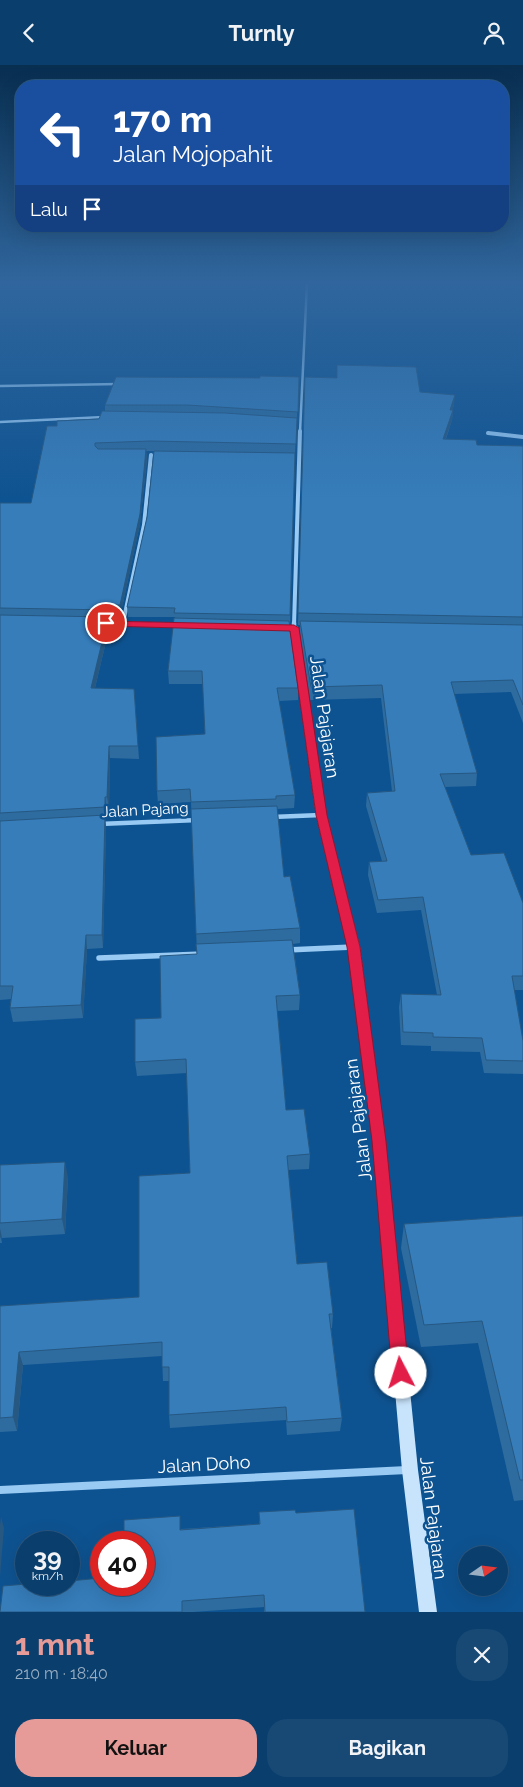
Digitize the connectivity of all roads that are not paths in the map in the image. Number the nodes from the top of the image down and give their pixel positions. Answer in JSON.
{"nodes":[{"id":1,"x":303,"y":355,"type":"edge"},
{"id":2,"x":126,"y":384,"type":"edge"},
{"id":3,"x":0,"y":386,"type":"edge"},
{"id":4,"x":112,"y":417,"type":"edge"},
{"id":5,"x":0,"y":422,"type":"edge"},
{"id":6,"x":292,"y":424,"type":"edge"},
{"id":7,"x":300,"y":425,"type":"junction"},
{"id":8,"x":488,"y":433,"type":"dead end"},
{"id":9,"x":523,"y":437,"type":"edge"},
{"id":10,"x":143,"y":455,"type":"edge"},
{"id":11,"x":289,"y":457,"type":"edge"},
{"id":12,"x":299,"y":458,"type":"junction"},
{"id":13,"x":86,"y":623,"type":"edge"},
{"id":14,"x":124,"y":623,"type":"junction"},
{"id":15,"x":190,"y":625,"type":"edge"},
{"id":16,"x":294,"y":628,"type":"joint"},
{"id":17,"x":321,"y":815,"type":"junction"},
{"id":18,"x":264,"y":817,"type":"edge"},
{"id":19,"x":208,"y":819,"type":"edge"},
{"id":20,"x":94,"y":825,"type":"edge"},
{"id":21,"x":354,"y":947,"type":"junction"},
{"id":22,"x":275,"y":951,"type":"edge"},
{"id":23,"x":207,"y":953,"type":"edge"},
{"id":24,"x":99,"y":958,"type":"dead end"},
{"id":25,"x":410,"y":1470,"type":"junction"},
{"id":26,"x":0,"y":1490,"type":"edge"},
{"id":27,"x":428,"y":1612,"type":"edge"}],
"edges":[{"from":1,"to":7,"type":"street"},
{"from":2,"to":3,"type":"street"},
{"from":4,"to":5,"type":"street"},
{"from":6,"to":7,"type":"street"},
{"from":7,"to":12,"type":"street"},
{"from":8,"to":9,"type":"street"},
{"from":10,"to":14,"type":"street"},
{"from":11,"to":12,"type":"street"},
{"from":12,"to":16,"type":"street"},
{"from":13,"to":14,"type":"street"},
{"from":14,"to":15,"type":"street"},
{"from":16,"to":17,"type":"street","name":"Jalan Pajajaran"},
{"from":17,"to":18,"type":"street"},
{"from":17,"to":21,"type":"street","name":"Jalan Pajajaran"},
{"from":19,"to":20,"type":"street","name":"Jalan Pajang"},
{"from":21,"to":22,"type":"street"},
{"from":21,"to":25,"type":"street","name":"Jalan Pajajaran"},
{"from":23,"to":24,"type":"street"},
{"from":25,"to":26,"type":"street","name":"Jalan Doho"},
{"from":25,"to":27,"type":"street","name":"Jalan Pajajaran"}]}
